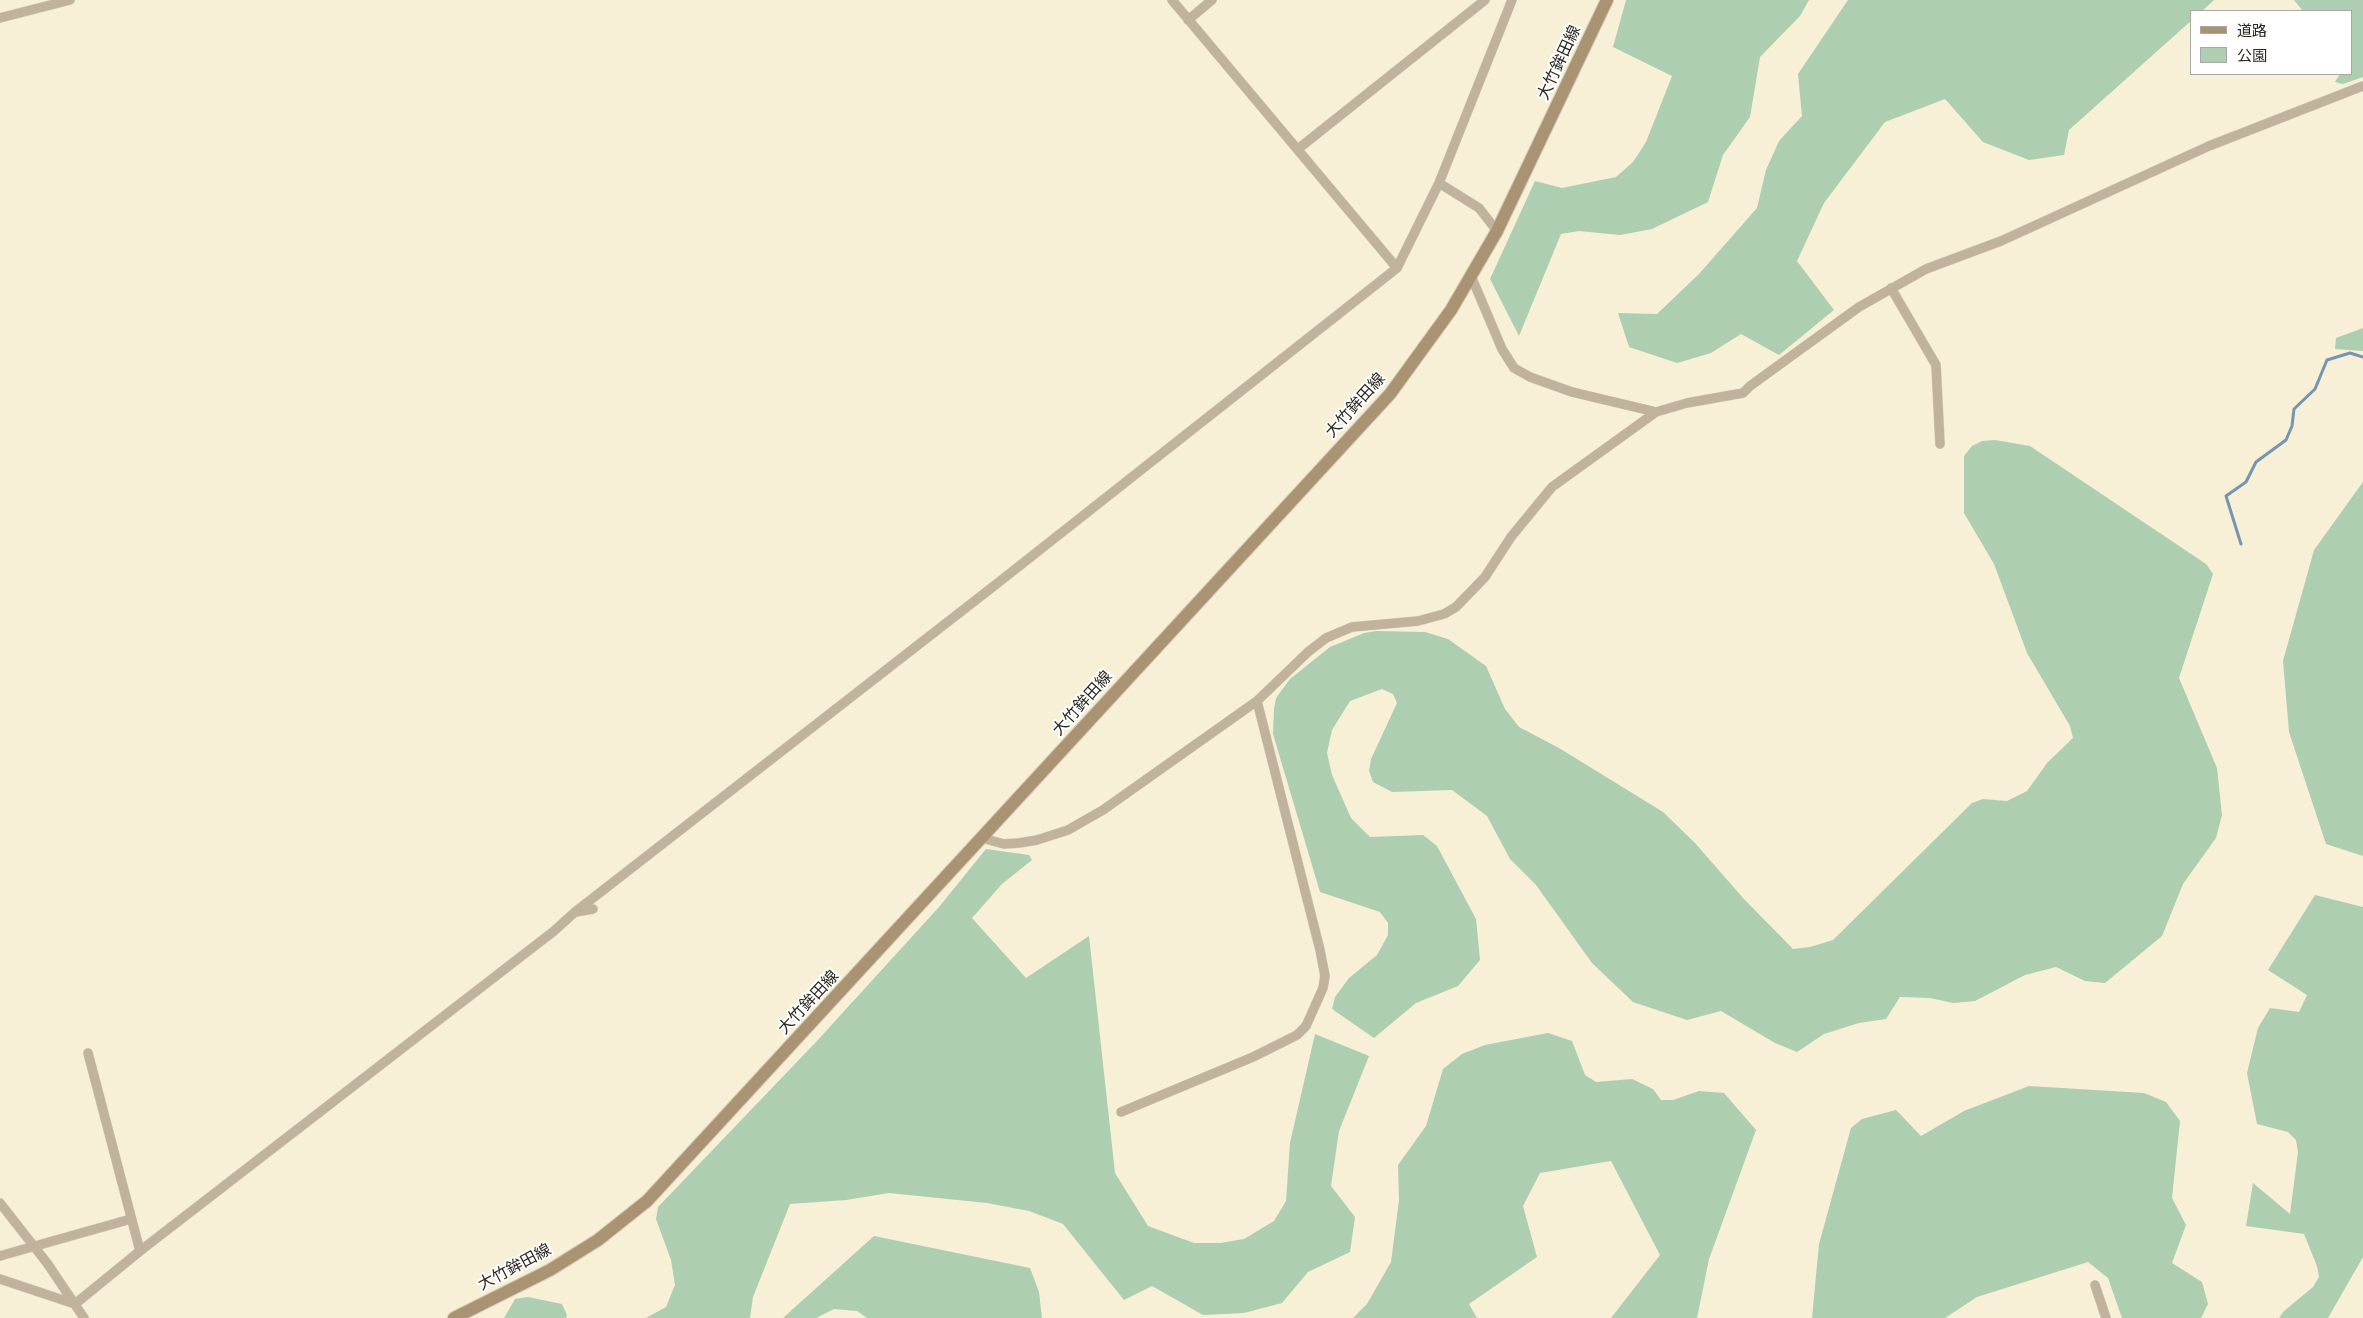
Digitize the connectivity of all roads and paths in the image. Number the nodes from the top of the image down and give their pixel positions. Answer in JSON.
{"nodes":[{"id":1,"x":70,"y":0,"type":"edge"},
{"id":2,"x":1172,"y":0,"type":"edge"},
{"id":3,"x":1212,"y":0,"type":"edge"},
{"id":4,"x":1485,"y":0,"type":"edge"},
{"id":5,"x":1512,"y":0,"type":"edge"},
{"id":6,"x":1607,"y":0,"type":"edge"},
{"id":7,"x":0,"y":18,"type":"edge"},
{"id":8,"x":1188,"y":20,"type":"junction"},
{"id":9,"x":2363,"y":86,"type":"edge"},
{"id":10,"x":1298,"y":149,"type":"junction"},
{"id":11,"x":1439,"y":183,"type":"junction"},
{"id":12,"x":1496,"y":231,"type":"junction"},
{"id":13,"x":1397,"y":268,"type":"junction"},
{"id":14,"x":1471,"y":276,"type":"junction"},
{"id":15,"x":1890,"y":288,"type":"junction"},
{"id":16,"x":1656,"y":412,"type":"junction"},
{"id":17,"x":1940,"y":444,"type":"dead end"},
{"id":18,"x":1257,"y":701,"type":"junction"},
{"id":19,"x":982,"y":838,"type":"junction"},
{"id":20,"x":593,"y":909,"type":"dead end"},
{"id":21,"x":575,"y":912,"type":"junction"},
{"id":22,"x":88,"y":1053,"type":"dead end"},
{"id":23,"x":1122,"y":1112,"type":"dead end"},
{"id":24,"x":0,"y":1203,"type":"edge"},
{"id":25,"x":131,"y":1219,"type":"junction"},
{"id":26,"x":33,"y":1246,"type":"junction"},
{"id":27,"x":140,"y":1251,"type":"junction"},
{"id":28,"x":0,"y":1256,"type":"edge"},
{"id":29,"x":0,"y":1280,"type":"edge"},
{"id":30,"x":2095,"y":1285,"type":"dead end"},
{"id":31,"x":75,"y":1304,"type":"junction"},
{"id":32,"x":84,"y":1318,"type":"edge"},
{"id":33,"x":454,"y":1318,"type":"edge"},
{"id":34,"x":2106,"y":1318,"type":"edge"}],
"edges":[{"from":1,"to":7,"type":"street"},
{"from":2,"to":8,"type":"street"},
{"from":3,"to":8,"type":"street"},
{"from":4,"to":10,"type":"street"},
{"from":5,"to":11,"type":"street"},
{"from":6,"to":12,"type":"main road","name":"大竹鉾田線"},
{"from":8,"to":10,"type":"street"},
{"from":9,"to":15,"type":"street"},
{"from":10,"to":13,"type":"street"},
{"from":11,"to":12,"type":"street"},
{"from":11,"to":13,"type":"street"},
{"from":12,"to":14,"type":"main road","name":"大竹鉾田線"},
{"from":13,"to":21,"type":"street"},
{"from":14,"to":16,"type":"street"},
{"from":14,"to":19,"type":"main road","name":"大竹鉾田線"},
{"from":15,"to":16,"type":"street"},
{"from":15,"to":17,"type":"street"},
{"from":16,"to":18,"type":"street"},
{"from":18,"to":19,"type":"street"},
{"from":18,"to":23,"type":"street"},
{"from":19,"to":33,"type":"main road","name":"大竹鉾田線"},
{"from":20,"to":21,"type":"street"},
{"from":21,"to":27,"type":"street"},
{"from":22,"to":25,"type":"street"},
{"from":24,"to":26,"type":"street"},
{"from":25,"to":26,"type":"street"},
{"from":25,"to":27,"type":"street"},
{"from":26,"to":28,"type":"street"},
{"from":26,"to":31,"type":"street"},
{"from":27,"to":31,"type":"street"},
{"from":29,"to":31,"type":"street"},
{"from":30,"to":34,"type":"street"},
{"from":31,"to":32,"type":"street"}]}
